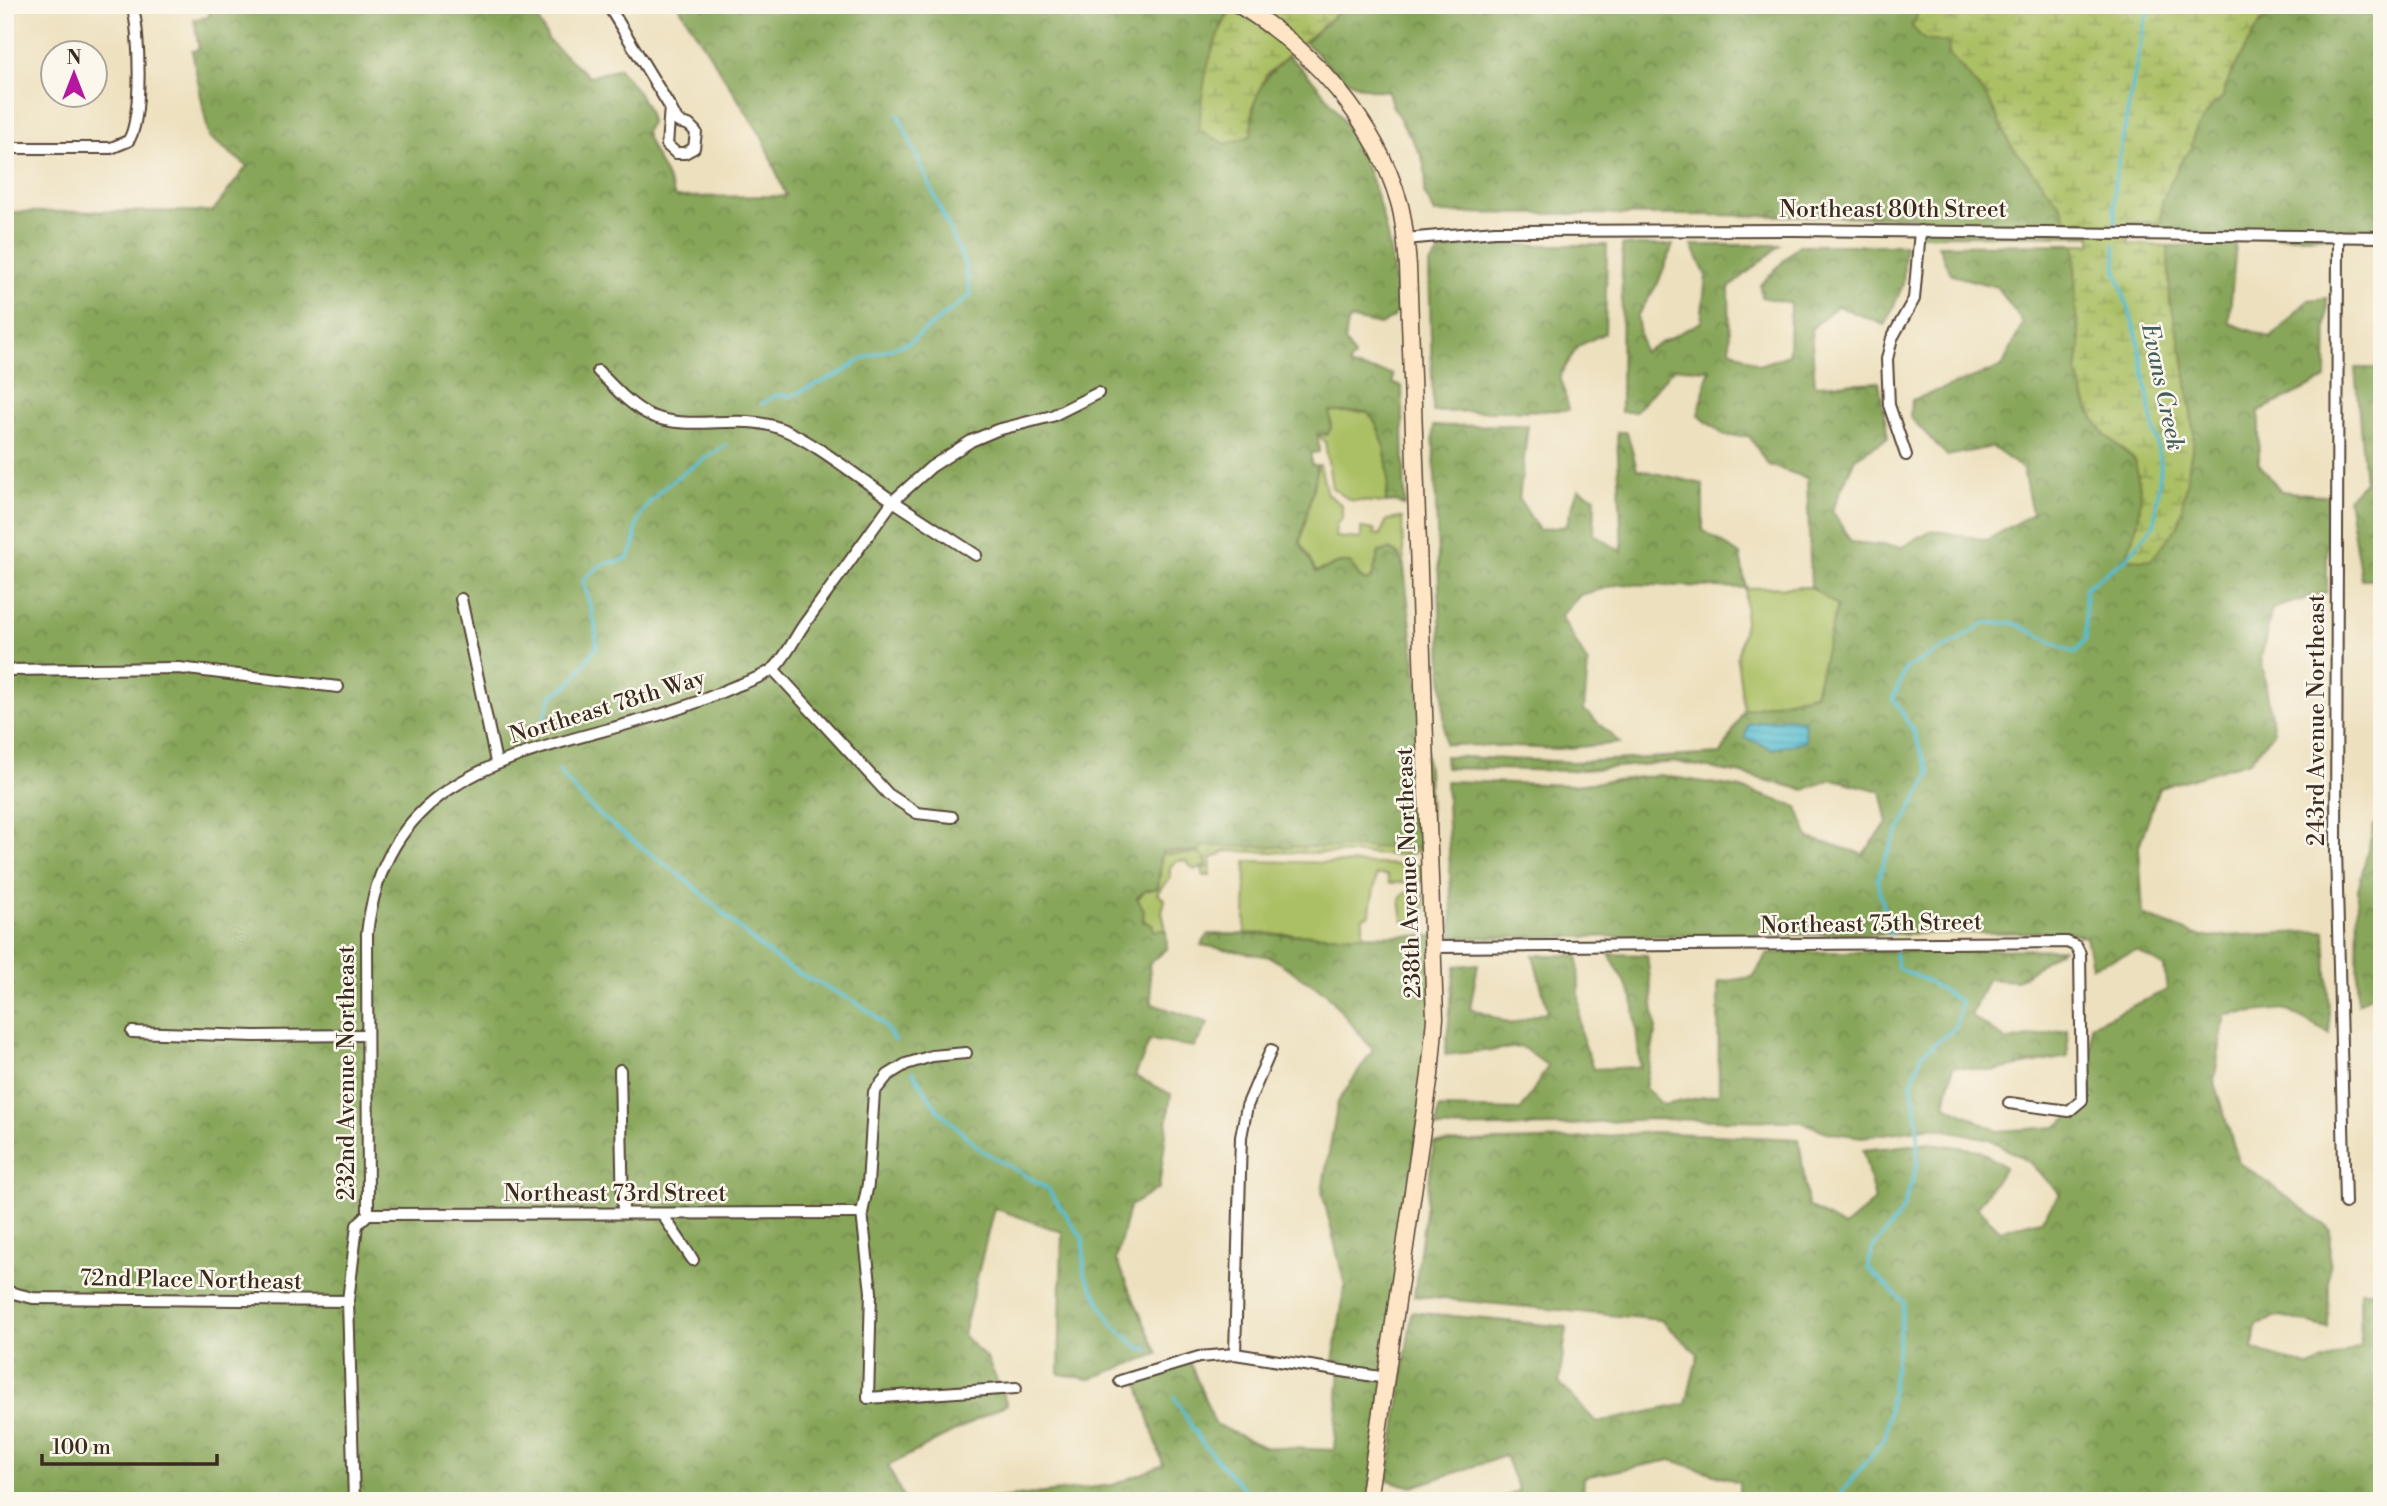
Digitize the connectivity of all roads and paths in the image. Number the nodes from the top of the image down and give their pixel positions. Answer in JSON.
{"nodes":[{"id":1,"x":132,"y":5,"type":"edge"},
{"id":2,"x":608,"y":5,"type":"edge"},
{"id":3,"x":1239,"y":5,"type":"edge"},
{"id":4,"x":670,"y":107,"type":"dead end"},
{"id":5,"x":5,"y":148,"type":"edge"},
{"id":6,"x":2382,"y":182,"type":"edge"},
{"id":7,"x":2382,"y":189,"type":"edge"},
{"id":8,"x":1920,"y":231,"type":"junction"},
{"id":9,"x":2338,"y":236,"type":"junction"},
{"id":10,"x":2382,"y":237,"type":"edge"},
{"id":11,"x":1405,"y":240,"type":"junction"},
{"id":12,"x":598,"y":371,"type":"dead end"},
{"id":13,"x":1098,"y":393,"type":"dead end"},
{"id":14,"x":1906,"y":455,"type":"dead end"},
{"id":15,"x":892,"y":501,"type":"junction"},
{"id":16,"x":975,"y":555,"type":"dead end"},
{"id":17,"x":461,"y":598,"type":"dead end"},
{"id":18,"x":773,"y":669,"type":"junction"},
{"id":19,"x":5,"y":670,"type":"edge"},
{"id":20,"x":338,"y":687,"type":"dead end"},
{"id":21,"x":496,"y":762,"type":"junction"},
{"id":22,"x":952,"y":817,"type":"dead end"},
{"id":23,"x":367,"y":934,"type":"joint"},
{"id":24,"x":1434,"y":947,"type":"junction"},
{"id":25,"x":132,"y":1032,"type":"dead end"},
{"id":26,"x":367,"y":1035,"type":"junction"},
{"id":27,"x":1272,"y":1050,"type":"dead end"},
{"id":28,"x":966,"y":1053,"type":"dead end"},
{"id":29,"x":620,"y":1070,"type":"dead end"},
{"id":30,"x":2009,"y":1103,"type":"dead end"},
{"id":31,"x":2345,"y":1203,"type":"dead end"},
{"id":32,"x":623,"y":1213,"type":"junction"},
{"id":33,"x":862,"y":1213,"type":"junction"},
{"id":34,"x":368,"y":1214,"type":"junction"},
{"id":35,"x":662,"y":1214,"type":"junction"},
{"id":36,"x":693,"y":1261,"type":"dead end"},
{"id":37,"x":5,"y":1292,"type":"edge"},
{"id":38,"x":348,"y":1301,"type":"junction"},
{"id":39,"x":1236,"y":1354,"type":"junction"},
{"id":40,"x":1386,"y":1378,"type":"junction"},
{"id":41,"x":1120,"y":1381,"type":"dead end"},
{"id":42,"x":1016,"y":1388,"type":"dead end"},
{"id":43,"x":354,"y":1501,"type":"edge"},
{"id":44,"x":1368,"y":1501,"type":"edge"}],
"edges":[{"from":1,"to":5,"type":"street"},
{"from":2,"to":4,"type":"street"},
{"from":3,"to":11,"type":"street","name":"238th Avenue Northeast"},
{"from":6,"to":7,"type":"street"},
{"from":8,"to":9,"type":"street","name":"Northeast 80th Street"},
{"from":8,"to":11,"type":"street","name":"Northeast 80th Street"},
{"from":8,"to":14,"type":"street"},
{"from":9,"to":10,"type":"street","name":"Northeast 80th Street"},
{"from":9,"to":31,"type":"street","name":"243rd Avenue Northeast"},
{"from":11,"to":24,"type":"street","name":"238th Avenue Northeast"},
{"from":12,"to":15,"type":"street"},
{"from":13,"to":15,"type":"street"},
{"from":15,"to":16,"type":"street"},
{"from":15,"to":18,"type":"street"},
{"from":17,"to":21,"type":"street"},
{"from":18,"to":21,"type":"street","name":"Northeast 78th Way"},
{"from":18,"to":22,"type":"street"},
{"from":19,"to":20,"type":"street"},
{"from":21,"to":23,"type":"street","name":"Northeast 78th Way"},
{"from":23,"to":26,"type":"street","name":"232nd Avenue Northeast"},
{"from":24,"to":30,"type":"street","name":"Northeast 75th Street"},
{"from":24,"to":40,"type":"street","name":"238th Avenue Northeast"},
{"from":25,"to":26,"type":"street"},
{"from":26,"to":34,"type":"street","name":"232nd Avenue Northeast"},
{"from":27,"to":39,"type":"street"},
{"from":28,"to":33,"type":"street"},
{"from":29,"to":32,"type":"street"},
{"from":32,"to":34,"type":"street","name":"Northeast 73rd Street"},
{"from":32,"to":35,"type":"street","name":"Northeast 73rd Street"},
{"from":33,"to":35,"type":"street","name":"Northeast 73rd Street"},
{"from":33,"to":42,"type":"street"},
{"from":34,"to":38,"type":"street","name":"232nd Avenue Northeast"},
{"from":35,"to":36,"type":"street"},
{"from":37,"to":38,"type":"street","name":"72nd Place Northeast"},
{"from":38,"to":43,"type":"street","name":"232nd Avenue Northeast"},
{"from":39,"to":40,"type":"street"},
{"from":39,"to":41,"type":"street"},
{"from":40,"to":44,"type":"street","name":"238th Avenue Northeast"}]}
